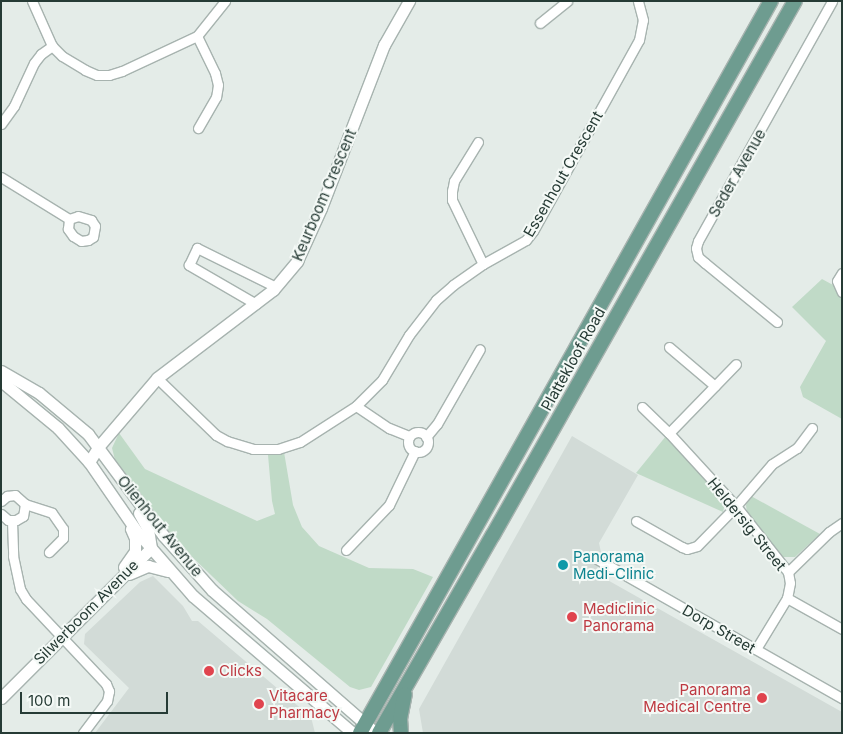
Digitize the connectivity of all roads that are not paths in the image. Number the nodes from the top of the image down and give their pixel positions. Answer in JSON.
{"nodes":[{"id":1,"x":32,"y":1,"type":"edge"},
{"id":2,"x":226,"y":1,"type":"edge"},
{"id":3,"x":409,"y":1,"type":"edge"},
{"id":4,"x":567,"y":1,"type":"edge"},
{"id":5,"x":638,"y":1,"type":"edge"},
{"id":6,"x":771,"y":1,"type":"edge"},
{"id":7,"x":795,"y":1,"type":"edge"},
{"id":8,"x":832,"y":1,"type":"edge"},
{"id":9,"x":540,"y":23,"type":"dead end"},
{"id":10,"x":197,"y":36,"type":"junction"},
{"id":11,"x":52,"y":46,"type":"junction"},
{"id":12,"x":1,"y":124,"type":"edge"},
{"id":13,"x":198,"y":128,"type":"dead end"},
{"id":14,"x":478,"y":142,"type":"dead end"},
{"id":15,"x":1,"y":177,"type":"edge"},
{"id":16,"x":69,"y":218,"type":"dead end"},
{"id":17,"x":483,"y":264,"type":"junction"},
{"id":18,"x":842,"y":273,"type":"edge"},
{"id":19,"x":276,"y":287,"type":"junction"},
{"id":20,"x":842,"y":292,"type":"edge"},
{"id":21,"x":256,"y":304,"type":"junction"},
{"id":22,"x":777,"y":322,"type":"dead end"},
{"id":23,"x":669,"y":347,"type":"dead end"},
{"id":24,"x":480,"y":349,"type":"dead end"},
{"id":25,"x":736,"y":364,"type":"dead end"},
{"id":26,"x":1,"y":371,"type":"edge"},
{"id":27,"x":157,"y":378,"type":"junction"},
{"id":28,"x":1,"y":381,"type":"edge"},
{"id":29,"x":715,"y":386,"type":"junction"},
{"id":30,"x":356,"y":406,"type":"junction"},
{"id":31,"x":642,"y":407,"type":"dead end"},
{"id":32,"x":812,"y":428,"type":"dead end"},
{"id":33,"x":669,"y":433,"type":"junction"},
{"id":34,"x":409,"y":436,"type":"junction"},
{"id":35,"x":426,"y":438,"type":"junction"},
{"id":36,"x":98,"y":446,"type":"junction"},
{"id":37,"x":415,"y":452,"type":"junction"},
{"id":38,"x":88,"y":462,"type":"junction"},
{"id":39,"x":128,"y":487,"type":"junction"},
{"id":40,"x":1,"y":501,"type":"edge"},
{"id":41,"x":25,"y":504,"type":"junction"},
{"id":42,"x":736,"y":506,"type":"junction"},
{"id":43,"x":121,"y":510,"type":"junction"},
{"id":44,"x":1,"y":514,"type":"edge"},
{"id":45,"x":12,"y":521,"type":"junction"},
{"id":46,"x":636,"y":521,"type":"dead end"},
{"id":47,"x":842,"y":523,"type":"edge"},
{"id":48,"x":150,"y":548,"type":"junction"},
{"id":49,"x":346,"y":550,"type":"dead end"},
{"id":50,"x":49,"y":552,"type":"dead end"},
{"id":51,"x":597,"y":559,"type":"dead end"},
{"id":52,"x":184,"y":560,"type":"junction"},
{"id":53,"x":170,"y":571,"type":"junction"},
{"id":54,"x":788,"y":572,"type":"junction"},
{"id":55,"x":119,"y":578,"type":"junction"},
{"id":56,"x":787,"y":598,"type":"junction"},
{"id":57,"x":842,"y":629,"type":"edge"},
{"id":58,"x":61,"y":636,"type":"junction"},
{"id":59,"x":756,"y":649,"type":"junction"},
{"id":60,"x":407,"y":684,"type":"junction"},
{"id":61,"x":1,"y":698,"type":"edge"},
{"id":62,"x":842,"y":698,"type":"edge"},
{"id":63,"x":370,"y":731,"type":"edge"},
{"id":64,"x":83,"y":733,"type":"edge"},
{"id":65,"x":353,"y":733,"type":"edge"},
{"id":66,"x":401,"y":733,"type":"edge"}],
"edges":[{"from":1,"to":11,"type":"street"},
{"from":2,"to":10,"type":"street"},
{"from":3,"to":19,"type":"street","name":"Keurboom Crescent"},
{"from":4,"to":9,"type":"street"},
{"from":5,"to":17,"type":"street","name":"Essenhout Crescent"},
{"from":6,"to":63,"type":"main road","name":"Plattekloof Road"},
{"from":7,"to":60,"type":"main road","name":"Plattekloof Road"},
{"from":8,"to":22,"type":"street","name":"Seder Avenue"},
{"from":10,"to":11,"type":"street"},
{"from":10,"to":13,"type":"street"},
{"from":11,"to":12,"type":"street"},
{"from":14,"to":17,"type":"street"},
{"from":15,"to":16,"type":"street"},
{"from":17,"to":30,"type":"street","name":"Essenhout Crescent"},
{"from":18,"to":20,"type":"street"},
{"from":19,"to":21,"type":"street","name":"Keurboom Crescent"},
{"from":19,"to":21,"type":"street"},
{"from":21,"to":27,"type":"street","name":"Keurboom Crescent"},
{"from":23,"to":29,"type":"street"},
{"from":24,"to":35,"type":"street"},
{"from":25,"to":29,"type":"street"},
{"from":26,"to":36,"type":"street","name":"Olienhout Avenue"},
{"from":27,"to":30,"type":"street","name":"Essenhout Crescent"},
{"from":27,"to":36,"type":"street","name":"Keurboom Crescent"},
{"from":28,"to":38,"type":"street","name":"Olienhout Avenue"},
{"from":29,"to":33,"type":"street"},
{"from":30,"to":34,"type":"street"},
{"from":31,"to":33,"type":"street","name":"Heldersig Street"},
{"from":32,"to":42,"type":"street"},
{"from":33,"to":42,"type":"street","name":"Heldersig Street"},
{"from":34,"to":35,"type":"street"},
{"from":34,"to":37,"type":"street"},
{"from":35,"to":37,"type":"street"},
{"from":36,"to":38,"type":"street","name":"Keurboom Crescent"},
{"from":36,"to":39,"type":"street","name":"Olienhout Avenue"},
{"from":37,"to":49,"type":"street"},
{"from":38,"to":43,"type":"street","name":"Olienhout Avenue"},
{"from":39,"to":48,"type":"street"},
{"from":39,"to":52,"type":"street","name":"Olienhout Avenue"},
{"from":40,"to":41,"type":"street"},
{"from":41,"to":45,"type":"street"},
{"from":41,"to":50,"type":"street"},
{"from":42,"to":46,"type":"street"},
{"from":42,"to":54,"type":"street","name":"Heldersig Street"},
{"from":43,"to":48,"type":"street","name":"Olienhout Avenue"},
{"from":43,"to":55,"type":"street"},
{"from":44,"to":45,"type":"street"},
{"from":45,"to":58,"type":"street"},
{"from":47,"to":54,"type":"street"},
{"from":48,"to":52,"type":"street"},
{"from":48,"to":53,"type":"street","name":"Olienhout Avenue"},
{"from":48,"to":55,"type":"street","name":"Silwerboom Avenue"},
{"from":51,"to":59,"type":"street","name":"Dorp Street"},
{"from":52,"to":63,"type":"street","name":"Olienhout Avenue"},
{"from":53,"to":55,"type":"street"},
{"from":53,"to":65,"type":"street","name":"Olienhout Avenue"},
{"from":54,"to":56,"type":"street","name":"Heldersig Street"},
{"from":55,"to":58,"type":"street","name":"Silwerboom Avenue"},
{"from":56,"to":57,"type":"street"},
{"from":56,"to":59,"type":"street","name":"Heldersig Street"},
{"from":58,"to":61,"type":"street","name":"Silwerboom Avenue"},
{"from":58,"to":64,"type":"street"},
{"from":59,"to":62,"type":"street","name":"Dorp Street"},
{"from":60,"to":63,"type":"main road","name":"Plattekloof Road"},
{"from":60,"to":66,"type":"main road"}]}
